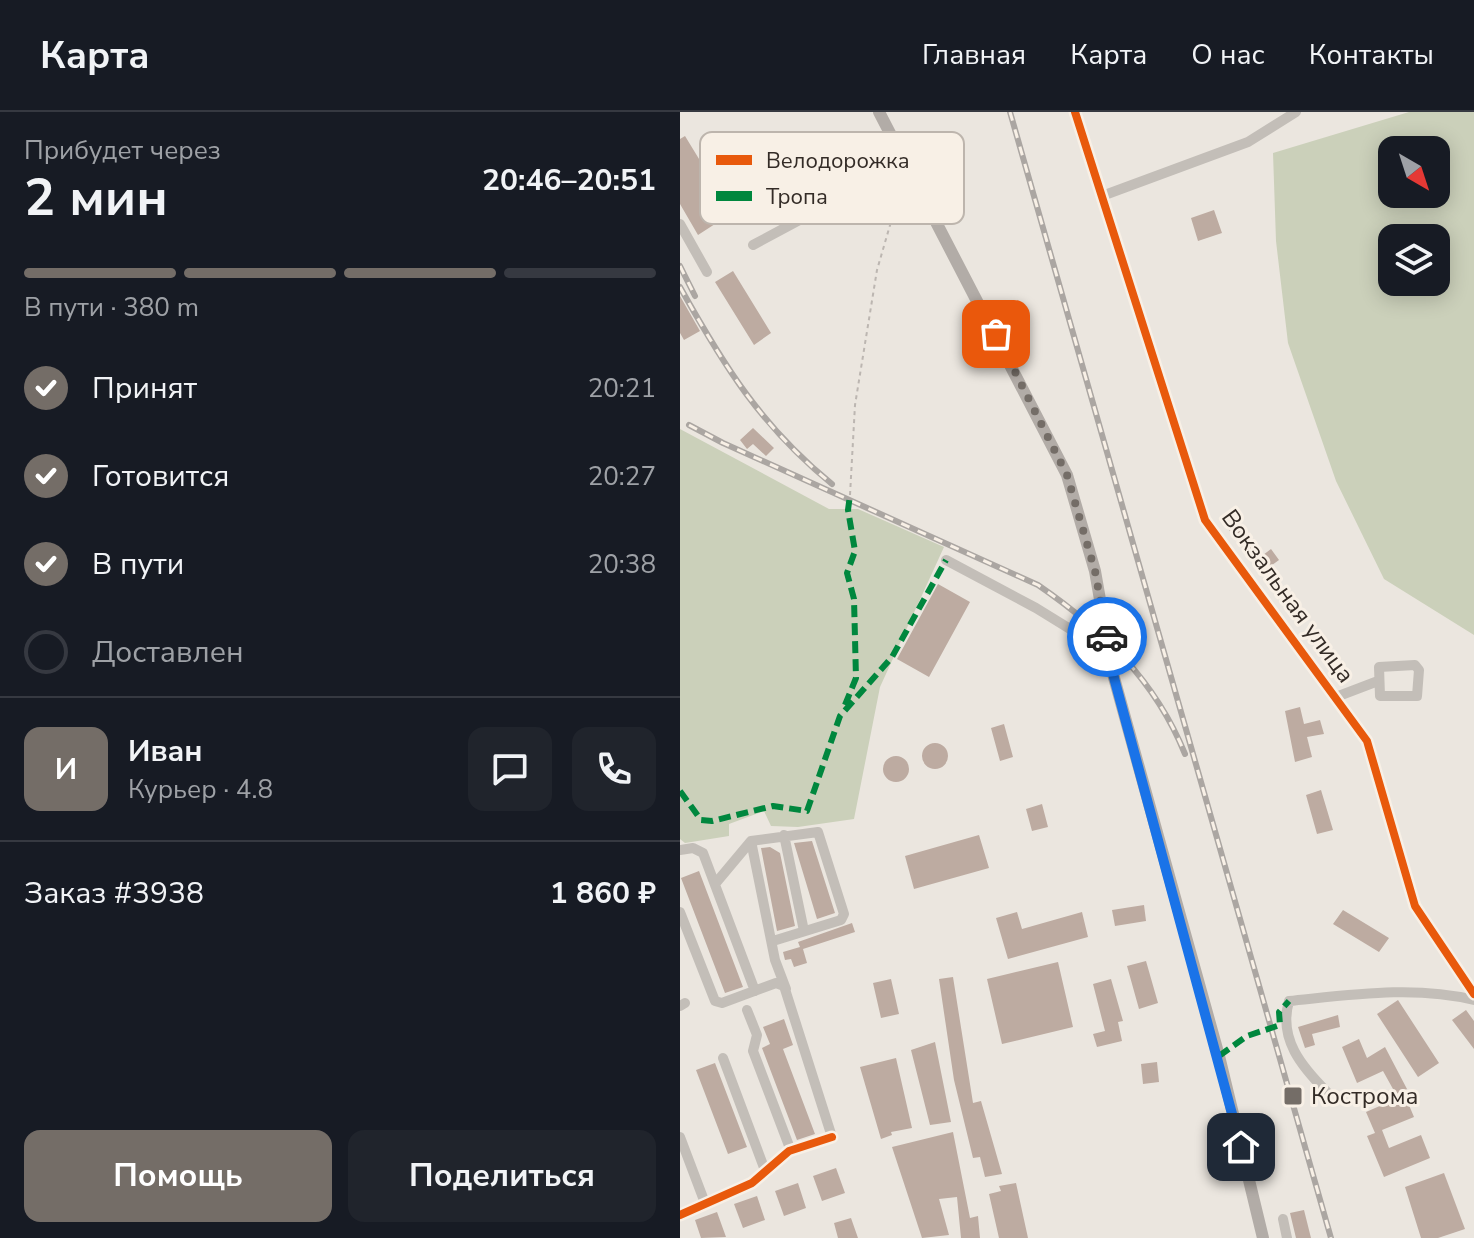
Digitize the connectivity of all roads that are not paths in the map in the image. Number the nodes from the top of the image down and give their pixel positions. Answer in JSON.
{"nodes":[{"id":1,"x":879,"y":112,"type":"edge"},
{"id":2,"x":1075,"y":112,"type":"edge"},
{"id":3,"x":1296,"y":112,"type":"edge"},
{"id":4,"x":889,"y":132,"type":"edge"},
{"id":5,"x":1102,"y":196,"type":"junction"},
{"id":6,"x":680,"y":224,"type":"edge"},
{"id":7,"x":792,"y":224,"type":"edge"},
{"id":8,"x":936,"y":224,"type":"edge"},
{"id":9,"x":753,"y":245,"type":"dead end"},
{"id":10,"x":707,"y":272,"type":"dead end"},
{"id":11,"x":946,"y":560,"type":"dead end"},
{"id":12,"x":1113,"y":674,"type":"junction"},
{"id":13,"x":1378,"y":681,"type":"junction"},
{"id":14,"x":1336,"y":697,"type":"junction"},
{"id":15,"x":784,"y":835,"type":"junction"},
{"id":16,"x":751,"y":841,"type":"junction"},
{"id":17,"x":680,"y":850,"type":"edge"},
{"id":18,"x":715,"y":884,"type":"junction"},
{"id":19,"x":680,"y":912,"type":"edge"},
{"id":20,"x":804,"y":931,"type":"junction"},
{"id":21,"x":773,"y":941,"type":"junction"},
{"id":22,"x":786,"y":990,"type":"junction"},
{"id":23,"x":755,"y":991,"type":"junction"},
{"id":24,"x":1474,"y":994,"type":"edge"},
{"id":25,"x":1474,"y":1000,"type":"edge"},
{"id":26,"x":747,"y":1010,"type":"dead end"},
{"id":27,"x":723,"y":1058,"type":"dead end"},
{"id":28,"x":1327,"y":1092,"type":"dead end"},
{"id":29,"x":680,"y":1137,"type":"edge"},
{"id":30,"x":791,"y":1151,"type":"junction"},
{"id":31,"x":766,"y":1173,"type":"junction"},
{"id":32,"x":705,"y":1203,"type":"junction"},
{"id":33,"x":680,"y":1215,"type":"edge"},
{"id":34,"x":1283,"y":1219,"type":"dead end"},
{"id":35,"x":1263,"y":1238,"type":"edge"},
{"id":36,"x":1287,"y":1238,"type":"edge"}],
"edges":[{"from":1,"to":4,"type":"main road"},
{"from":2,"to":5,"type":"street","name":"Вокзальная улица"},
{"from":3,"to":5,"type":"street"},
{"from":5,"to":14,"type":"street","name":"Вокзальная улица"},
{"from":6,"to":10,"type":"street"},
{"from":7,"to":9,"type":"street"},
{"from":8,"to":12,"type":"main road"},
{"from":11,"to":12,"type":"street"},
{"from":12,"to":35,"type":"main road"},
{"from":13,"to":13,"type":"street"},
{"from":13,"to":14,"type":"street"},
{"from":14,"to":24,"type":"street","name":"Вокзальная улица"},
{"from":15,"to":16,"type":"street"},
{"from":15,"to":20,"type":"street"},
{"from":15,"to":20,"type":"street"},
{"from":16,"to":18,"type":"street"},
{"from":16,"to":21,"type":"street"},
{"from":17,"to":18,"type":"street"},
{"from":18,"to":23,"type":"street"},
{"from":19,"to":23,"type":"street"},
{"from":20,"to":21,"type":"street"},
{"from":21,"to":22,"type":"street"},
{"from":22,"to":23,"type":"street"},
{"from":22,"to":30,"type":"street"},
{"from":25,"to":28,"type":"street"},
{"from":26,"to":30,"type":"street"},
{"from":27,"to":31,"type":"street"},
{"from":29,"to":32,"type":"street"},
{"from":30,"to":31,"type":"street"},
{"from":31,"to":32,"type":"street"},
{"from":32,"to":33,"type":"street"},
{"from":34,"to":36,"type":"street"}]}
